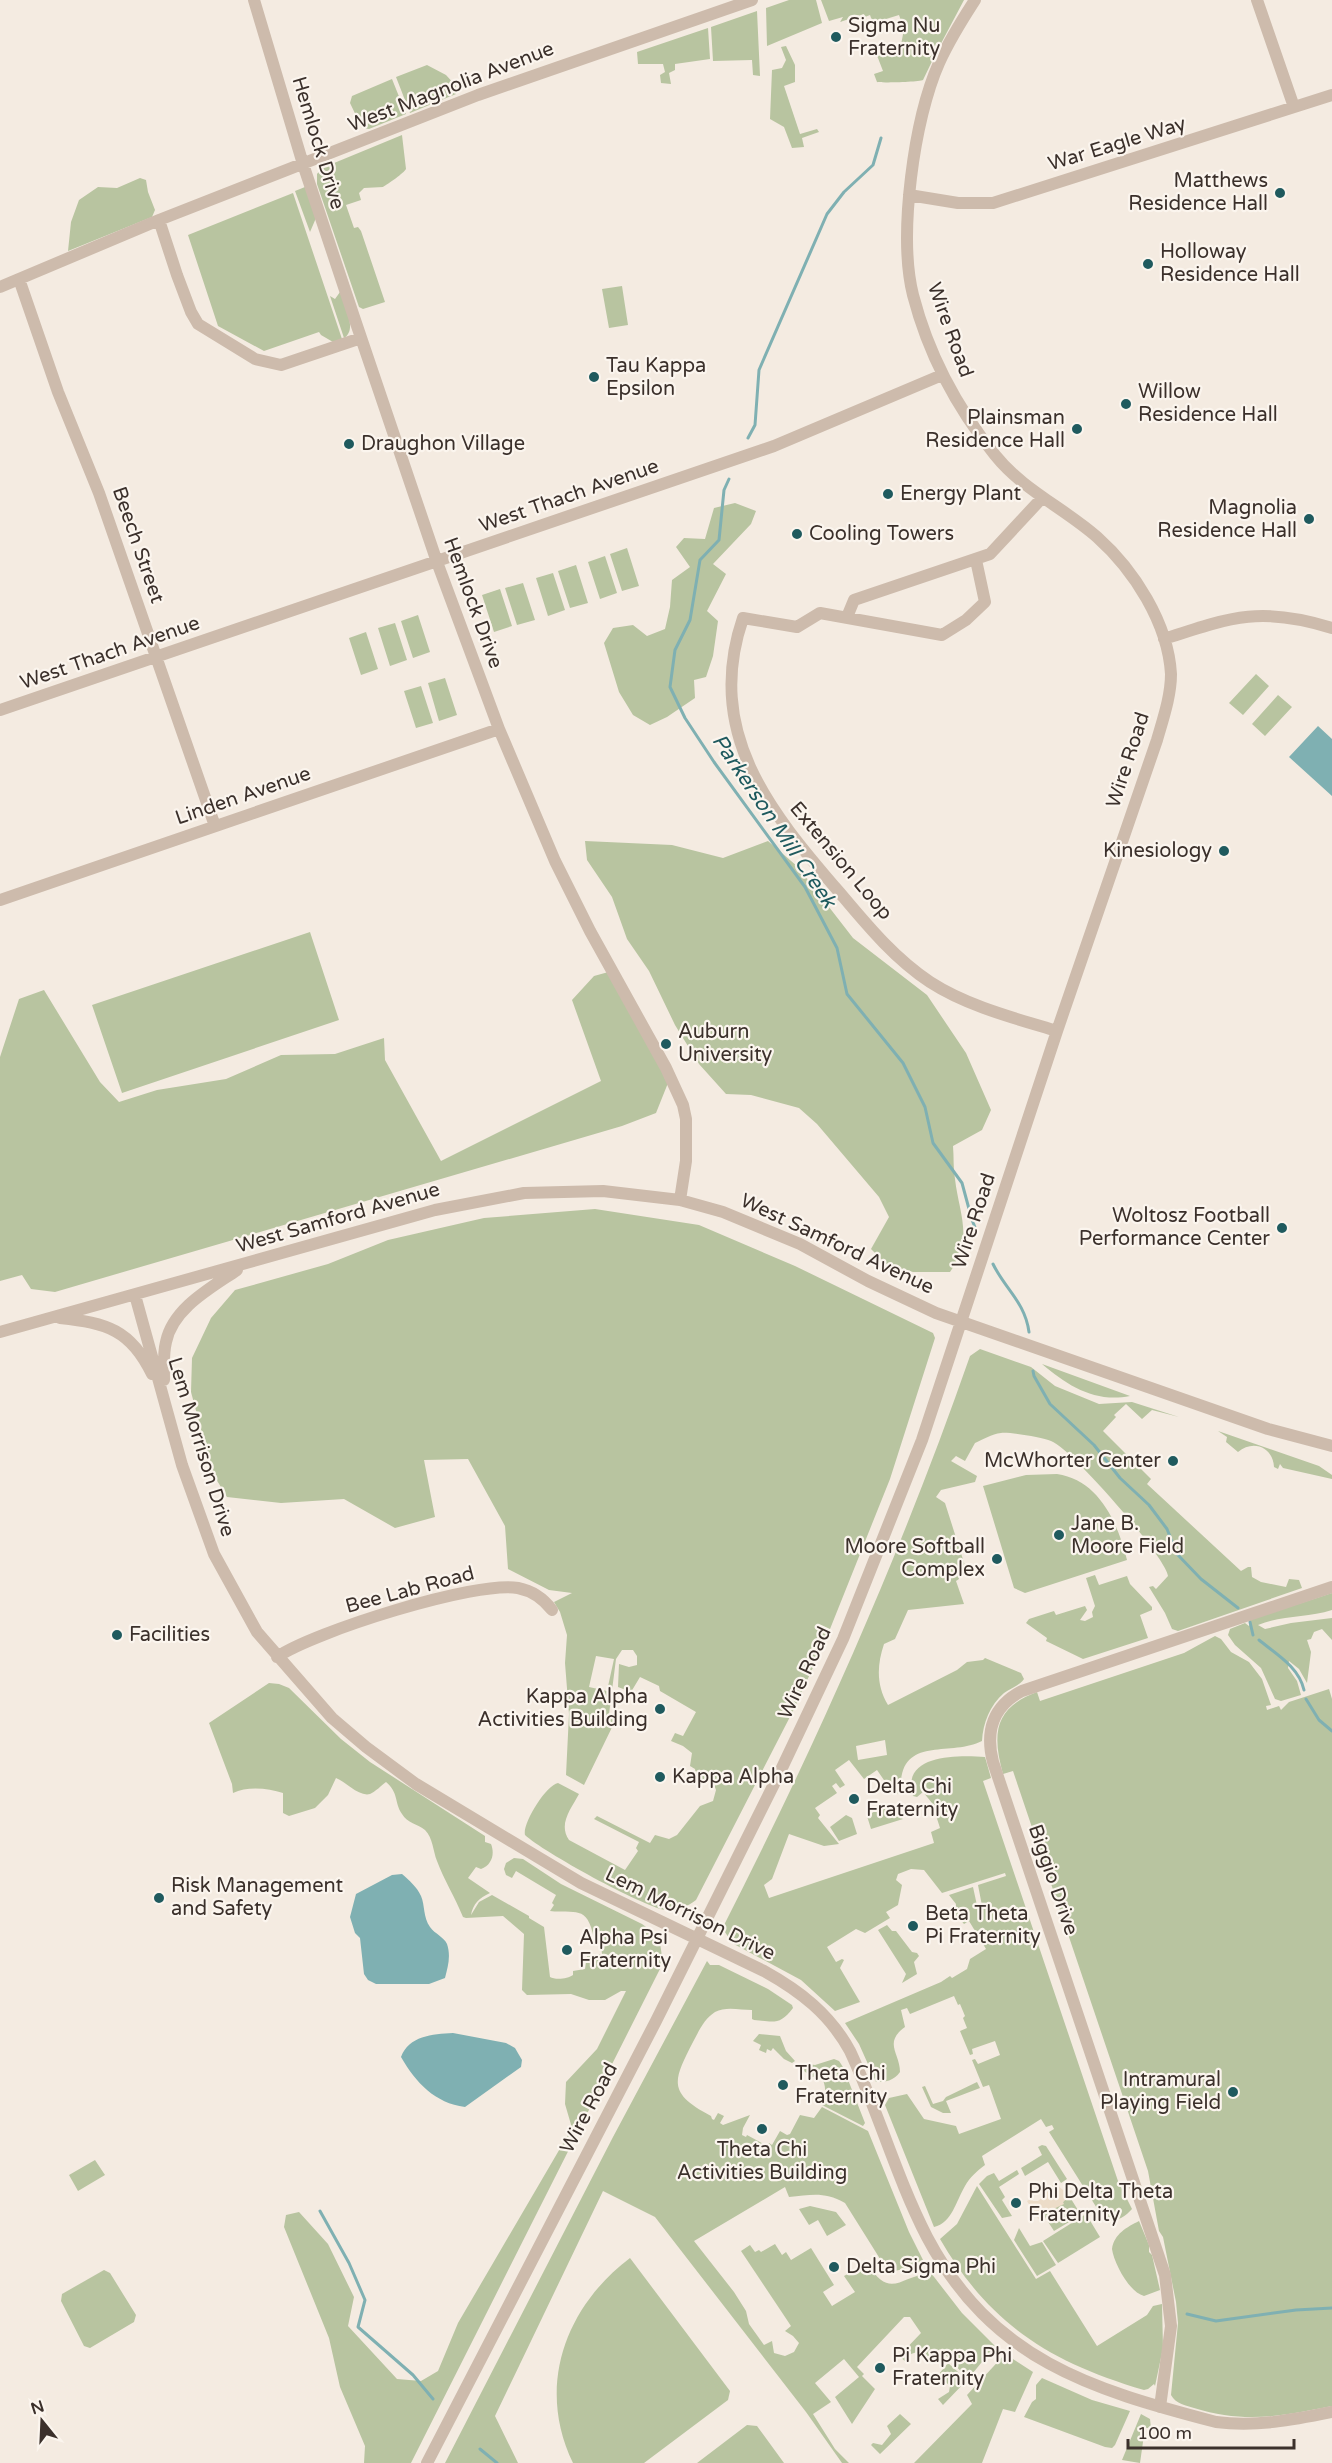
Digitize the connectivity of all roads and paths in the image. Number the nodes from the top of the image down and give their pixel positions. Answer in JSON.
{"nodes":[{"id":1,"x":254,"y":0,"type":"edge"},
{"id":2,"x":752,"y":0,"type":"edge"},
{"id":3,"x":975,"y":0,"type":"edge"},
{"id":4,"x":1257,"y":0,"type":"edge"},
{"id":5,"x":1332,"y":95,"type":"edge"},
{"id":6,"x":1294,"y":107,"type":"junction"},
{"id":7,"x":303,"y":164,"type":"junction"},
{"id":8,"x":909,"y":195,"type":"junction"},
{"id":9,"x":159,"y":220,"type":"junction"},
{"id":10,"x":19,"y":279,"type":"junction"},
{"id":11,"x":0,"y":287,"type":"edge"},
{"id":12,"x":361,"y":338,"type":"junction"},
{"id":13,"x":942,"y":375,"type":"junction"},
{"id":14,"x":1042,"y":498,"type":"junction"},
{"id":15,"x":976,"y":560,"type":"junction"},
{"id":16,"x":437,"y":562,"type":"junction"},
{"id":17,"x":847,"y":617,"type":"junction"},
{"id":18,"x":1332,"y":628,"type":"edge"},
{"id":19,"x":1164,"y":639,"type":"junction"},
{"id":20,"x":156,"y":658,"type":"junction"},
{"id":21,"x":0,"y":711,"type":"edge"},
{"id":22,"x":499,"y":729,"type":"junction"},
{"id":23,"x":215,"y":826,"type":"junction"},
{"id":24,"x":0,"y":900,"type":"edge"},
{"id":25,"x":1057,"y":1031,"type":"junction"},
{"id":26,"x":680,"y":1200,"type":"junction"},
{"id":27,"x":247,"y":1263,"type":"junction"},
{"id":28,"x":135,"y":1295,"type":"junction"},
{"id":29,"x":55,"y":1317,"type":"junction"},
{"id":30,"x":961,"y":1322,"type":"junction"},
{"id":31,"x":0,"y":1332,"type":"edge"},
{"id":32,"x":164,"y":1396,"type":"junction"},
{"id":33,"x":1332,"y":1446,"type":"edge"},
{"id":34,"x":1332,"y":1587,"type":"edge"},
{"id":35,"x":552,"y":1610,"type":"dead end"},
{"id":36,"x":277,"y":1657,"type":"junction"},
{"id":37,"x":697,"y":1938,"type":"junction"},
{"id":38,"x":1160,"y":2407,"type":"junction"},
{"id":39,"x":1332,"y":2412,"type":"edge"},
{"id":40,"x":427,"y":2463,"type":"edge"}],
"edges":[{"from":1,"to":7,"type":"street","name":"Hemlock Drive"},
{"from":2,"to":7,"type":"street","name":"West Magnolia Avenue"},
{"from":3,"to":8,"type":"street","name":"Wire Road"},
{"from":4,"to":6,"type":"street"},
{"from":5,"to":6,"type":"street","name":"War Eagle Way"},
{"from":6,"to":8,"type":"street","name":"War Eagle Way"},
{"from":7,"to":9,"type":"street","name":"West Magnolia Avenue"},
{"from":7,"to":12,"type":"street","name":"Hemlock Drive"},
{"from":8,"to":13,"type":"street","name":"Wire Road"},
{"from":9,"to":10,"type":"street","name":"West Magnolia Avenue"},
{"from":9,"to":12,"type":"street"},
{"from":10,"to":11,"type":"street","name":"West Magnolia Avenue"},
{"from":10,"to":20,"type":"street","name":"Beech Street"},
{"from":12,"to":16,"type":"street","name":"Hemlock Drive"},
{"from":13,"to":14,"type":"street","name":"Wire Road"},
{"from":13,"to":16,"type":"street","name":"West Thach Avenue"},
{"from":14,"to":15,"type":"street"},
{"from":14,"to":19,"type":"street","name":"Wire Road"},
{"from":15,"to":17,"type":"street"},
{"from":15,"to":17,"type":"street","name":"Extension Loop"},
{"from":16,"to":20,"type":"street","name":"West Thach Avenue"},
{"from":16,"to":22,"type":"street","name":"Hemlock Drive"},
{"from":17,"to":25,"type":"street","name":"Extension Loop"},
{"from":18,"to":19,"type":"street"},
{"from":19,"to":25,"type":"street","name":"Wire Road"},
{"from":20,"to":21,"type":"street","name":"West Thach Avenue"},
{"from":20,"to":23,"type":"street","name":"Beech Street"},
{"from":22,"to":23,"type":"street","name":"Linden Avenue"},
{"from":22,"to":26,"type":"street","name":"Hemlock Drive"},
{"from":23,"to":24,"type":"street","name":"Linden Avenue"},
{"from":25,"to":30,"type":"street","name":"Wire Road"},
{"from":26,"to":27,"type":"street","name":"West Samford Avenue"},
{"from":26,"to":30,"type":"street","name":"West Samford Avenue"},
{"from":27,"to":28,"type":"street","name":"West Samford Avenue"},
{"from":27,"to":32,"type":"street"},
{"from":28,"to":29,"type":"street","name":"West Samford Avenue"},
{"from":28,"to":32,"type":"street","name":"Lem Morrison Drive"},
{"from":29,"to":31,"type":"street","name":"West Samford Avenue"},
{"from":29,"to":32,"type":"street"},
{"from":30,"to":33,"type":"street","name":"West Samford Avenue"},
{"from":30,"to":37,"type":"street","name":"Wire Road"},
{"from":32,"to":36,"type":"street","name":"Lem Morrison Drive"},
{"from":34,"to":38,"type":"street","name":"Biggio Drive"},
{"from":35,"to":36,"type":"street","name":"Bee Lab Road"},
{"from":36,"to":37,"type":"street","name":"Lem Morrison Drive"},
{"from":37,"to":38,"type":"street","name":"Lem Morrison Drive"},
{"from":37,"to":40,"type":"street","name":"Wire Road"},
{"from":38,"to":39,"type":"street","name":"Lem Morrison Drive"}]}
